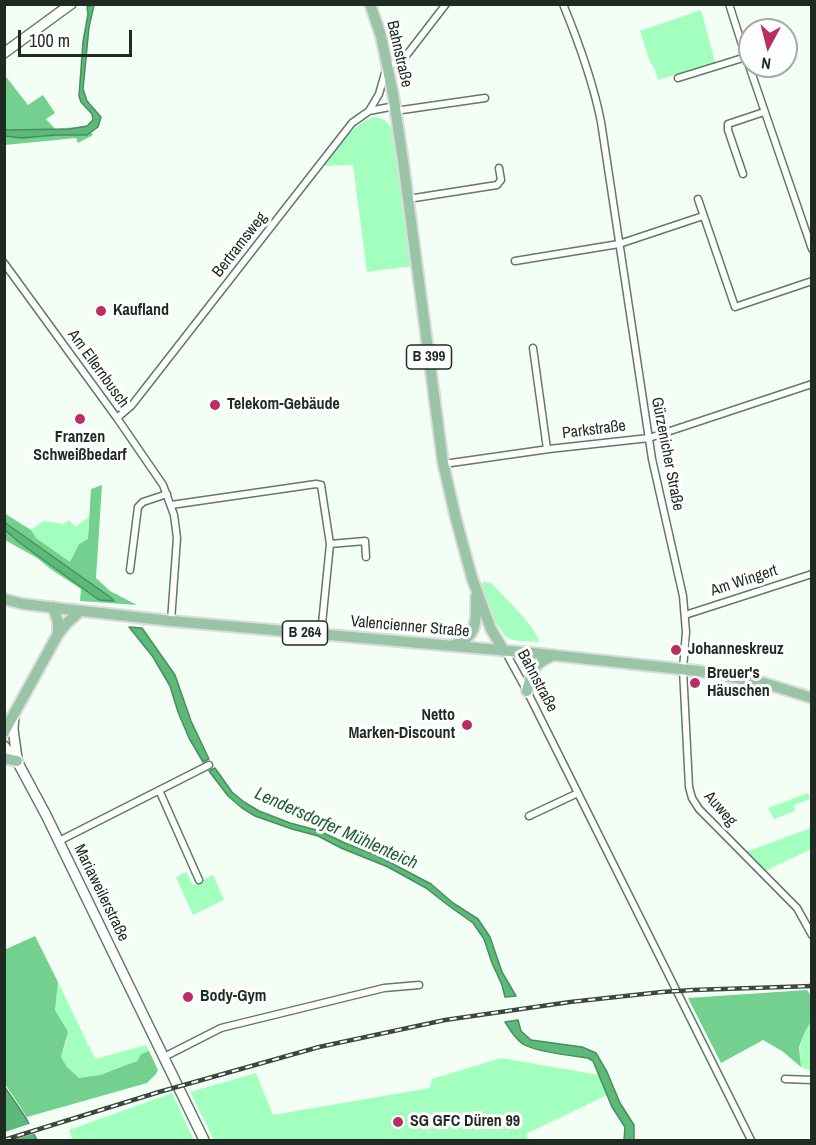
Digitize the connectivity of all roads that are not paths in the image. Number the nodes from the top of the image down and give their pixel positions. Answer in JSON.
{"nodes":[{"id":1,"x":70,"y":4,"type":"edge"},
{"id":2,"x":370,"y":4,"type":"edge"},
{"id":3,"x":446,"y":4,"type":"edge"},
{"id":4,"x":563,"y":4,"type":"edge"},
{"id":5,"x":729,"y":4,"type":"edge"},
{"id":6,"x":738,"y":32,"type":"edge"},
{"id":7,"x":4,"y":53,"type":"edge"},
{"id":8,"x":738,"y":59,"type":"edge"},
{"id":9,"x":387,"y":66,"type":"junction"},
{"id":10,"x":678,"y":78,"type":"dead end"},
{"id":11,"x":753,"y":78,"type":"edge"},
{"id":12,"x":485,"y":98,"type":"dead end"},
{"id":13,"x":395,"y":109,"type":"junction"},
{"id":14,"x":369,"y":111,"type":"junction"},
{"id":15,"x":764,"y":112,"type":"junction"},
{"id":16,"x":499,"y":168,"type":"dead end"},
{"id":17,"x":743,"y":174,"type":"dead end"},
{"id":18,"x":408,"y":199,"type":"junction"},
{"id":19,"x":698,"y":199,"type":"dead end"},
{"id":20,"x":703,"y":216,"type":"junction"},
{"id":21,"x":620,"y":244,"type":"junction"},
{"id":22,"x":812,"y":249,"type":"edge"},
{"id":23,"x":515,"y":261,"type":"dead end"},
{"id":24,"x":4,"y":262,"type":"edge"},
{"id":25,"x":812,"y":281,"type":"edge"},
{"id":26,"x":533,"y":348,"type":"dead end"},
{"id":27,"x":812,"y":384,"type":"edge"},
{"id":28,"x":117,"y":418,"type":"junction"},
{"id":29,"x":649,"y":438,"type":"junction"},
{"id":30,"x":547,"y":450,"type":"junction"},
{"id":31,"x":444,"y":464,"type":"junction"},
{"id":32,"x":167,"y":494,"type":"junction"},
{"id":33,"x":171,"y":505,"type":"junction"},
{"id":34,"x":330,"y":544,"type":"junction"},
{"id":35,"x":366,"y":557,"type":"dead end"},
{"id":36,"x":130,"y":570,"type":"dead end"},
{"id":37,"x":812,"y":574,"type":"edge"},
{"id":38,"x":477,"y":591,"type":"junction"},
{"id":39,"x":4,"y":599,"type":"edge"},
{"id":40,"x":53,"y":607,"type":"junction"},
{"id":41,"x":80,"y":611,"type":"junction"},
{"id":42,"x":685,"y":615,"type":"junction"},
{"id":43,"x":171,"y":621,"type":"junction"},
{"id":44,"x":58,"y":634,"type":"junction"},
{"id":45,"x":321,"y":634,"type":"junction"},
{"id":46,"x":451,"y":646,"type":"junction"},
{"id":47,"x":504,"y":651,"type":"junction"},
{"id":48,"x":554,"y":655,"type":"junction"},
{"id":49,"x":683,"y":669,"type":"junction"},
{"id":50,"x":527,"y":691,"type":"junction"},
{"id":51,"x":812,"y":698,"type":"edge"},
{"id":52,"x":14,"y":714,"type":"junction"},
{"id":53,"x":4,"y":732,"type":"edge"},
{"id":54,"x":4,"y":746,"type":"edge"},
{"id":55,"x":4,"y":758,"type":"edge"},
{"id":56,"x":17,"y":761,"type":"junction"},
{"id":57,"x":209,"y":765,"type":"dead end"},
{"id":58,"x":159,"y":790,"type":"junction"},
{"id":59,"x":578,"y":793,"type":"junction"},
{"id":60,"x":529,"y":816,"type":"dead end"},
{"id":61,"x":59,"y":841,"type":"junction"},
{"id":62,"x":199,"y":880,"type":"dead end"},
{"id":63,"x":812,"y":935,"type":"edge"},
{"id":64,"x":419,"y":985,"type":"dead end"},
{"id":65,"x":164,"y":1057,"type":"junction"},
{"id":66,"x":785,"y":1079,"type":"dead end"},
{"id":67,"x":812,"y":1080,"type":"edge"},
{"id":68,"x":204,"y":1140,"type":"edge"},
{"id":69,"x":751,"y":1140,"type":"edge"}],
"edges":[{"from":1,"to":7,"type":"main road"},
{"from":2,"to":9,"type":"main road","name":"Bahnstraße","number":"B 399"},
{"from":3,"to":9,"type":"street"},
{"from":4,"to":21,"type":"street","name":"Gürzenicher Straße"},
{"from":5,"to":6,"type":"street"},
{"from":8,"to":10,"type":"street"},
{"from":9,"to":13,"type":"main road","name":"Bahnstraße","number":"B 399"},
{"from":9,"to":14,"type":"street"},
{"from":11,"to":15,"type":"street"},
{"from":12,"to":13,"type":"street","name":"Bahnstraße"},
{"from":13,"to":14,"type":"street","name":"Bertramsweg"},
{"from":13,"to":18,"type":"main road","name":"Bahnstraße","number":"B 399"},
{"from":14,"to":28,"type":"street","name":"Bertramsweg"},
{"from":15,"to":17,"type":"street"},
{"from":15,"to":22,"type":"street"},
{"from":16,"to":18,"type":"street"},
{"from":18,"to":31,"type":"main road","name":"Bahnstraße","number":"B 399"},
{"from":19,"to":20,"type":"street"},
{"from":20,"to":21,"type":"street"},
{"from":20,"to":25,"type":"street"},
{"from":21,"to":23,"type":"street"},
{"from":21,"to":29,"type":"street","name":"Gürzenicher Straße"},
{"from":24,"to":28,"type":"street","name":"Am Ellernbusch"},
{"from":26,"to":30,"type":"street"},
{"from":27,"to":29,"type":"street","name":"Parkstraße"},
{"from":28,"to":32,"type":"street","name":"Am Ellernbusch"},
{"from":29,"to":30,"type":"street","name":"Parkstraße"},
{"from":29,"to":42,"type":"street","name":"Gürzenicher Straße"},
{"from":30,"to":31,"type":"street","name":"Parkstraße"},
{"from":31,"to":38,"type":"main road","name":"Bahnstraße","number":"B 399"},
{"from":32,"to":33,"type":"street","name":"Am Ellernbusch"},
{"from":32,"to":36,"type":"street"},
{"from":33,"to":34,"type":"street"},
{"from":33,"to":43,"type":"street","name":"Am Ellernbusch"},
{"from":34,"to":35,"type":"street"},
{"from":34,"to":45,"type":"street"},
{"from":37,"to":42,"type":"street","name":"Am Wingert"},
{"from":38,"to":46,"type":"main road"},
{"from":38,"to":47,"type":"main road","name":"Bahnstraße","number":"B 399"},
{"from":39,"to":40,"type":"main road","name":"Valencienner Straße","number":"B 264"},
{"from":40,"to":41,"type":"main road","name":"Valencienner Straße","number":"B 264"},
{"from":40,"to":44,"type":"main road"},
{"from":41,"to":43,"type":"main road","name":"Valencienner Straße","number":"B 264"},
{"from":41,"to":44,"type":"main road"},
{"from":42,"to":49,"type":"street","name":"Gürzenicher Straße"},
{"from":43,"to":45,"type":"main road","name":"Valencienner Straße","number":"B 264"},
{"from":44,"to":52,"type":"main road"},
{"from":45,"to":46,"type":"main road","name":"Valencienner Straße","number":"B 264"},
{"from":46,"to":47,"type":"main road","name":"Valencienner Straße","number":"B 264"},
{"from":47,"to":48,"type":"main road","name":"Valencienner Straße","number":"B 264"},
{"from":47,"to":50,"type":"street","name":"Bahnstraße"},
{"from":48,"to":49,"type":"main road","name":"Valencienner Straße","number":"B 264"},
{"from":48,"to":50,"type":"main road"},
{"from":49,"to":51,"type":"main road","name":"Valencienner Straße","number":"B 264"},
{"from":49,"to":63,"type":"street","name":"Auweg"},
{"from":50,"to":59,"type":"street","name":"Bahnstraße"},
{"from":52,"to":53,"type":"main road"},
{"from":52,"to":56,"type":"main road"},
{"from":54,"to":56,"type":"main road","name":"Mariaweilerstraße"},
{"from":55,"to":56,"type":"main road"},
{"from":56,"to":61,"type":"main road","name":"Mariaweilerstraße"},
{"from":57,"to":58,"type":"street"},
{"from":58,"to":61,"type":"street"},
{"from":58,"to":62,"type":"street"},
{"from":59,"to":60,"type":"street"},
{"from":59,"to":69,"type":"street","name":"Bahnstraße"},
{"from":61,"to":65,"type":"main road","name":"Mariaweilerstraße"},
{"from":64,"to":65,"type":"street"},
{"from":65,"to":68,"type":"main road","name":"Mariaweilerstraße"},
{"from":66,"to":67,"type":"street"}]}
